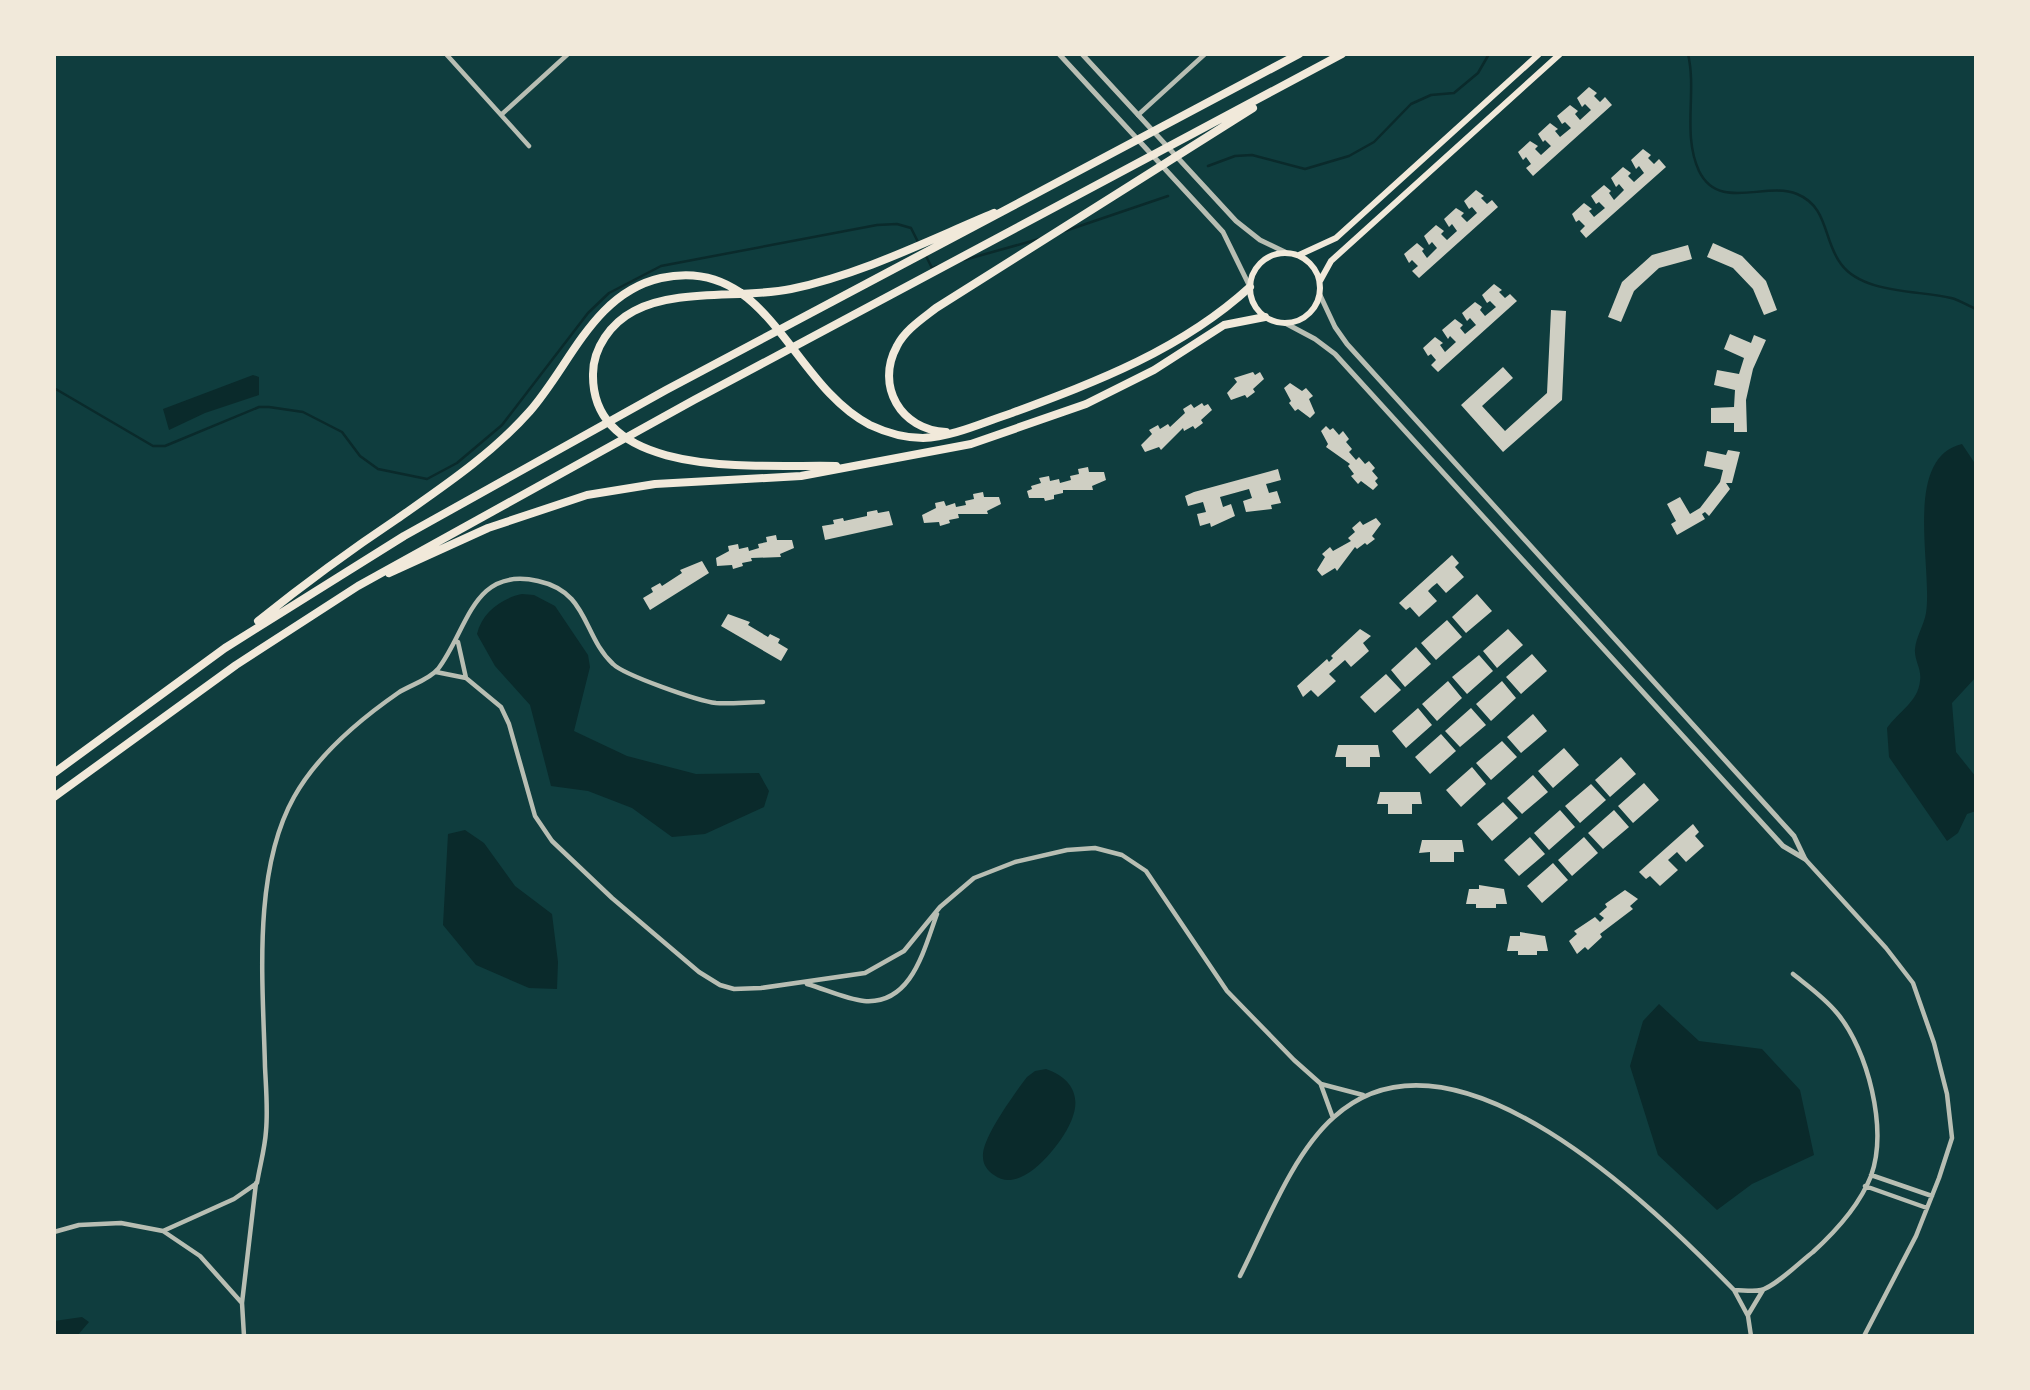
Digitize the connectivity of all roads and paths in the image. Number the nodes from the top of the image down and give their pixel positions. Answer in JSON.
{"nodes":[{"id":1,"x":446,"y":54,"type":"edge"},
{"id":2,"x":568,"y":54,"type":"edge"},
{"id":3,"x":1059,"y":54,"type":"edge"},
{"id":4,"x":1082,"y":54,"type":"edge"},
{"id":5,"x":1205,"y":54,"type":"edge"},
{"id":6,"x":1298,"y":54,"type":"edge"},
{"id":7,"x":1342,"y":54,"type":"edge"},
{"id":8,"x":1539,"y":54,"type":"edge"},
{"id":9,"x":1560,"y":54,"type":"edge"},
{"id":10,"x":1306,"y":74,"type":"junction"},
{"id":11,"x":501,"y":115,"type":"junction"},
{"id":12,"x":1138,"y":115,"type":"junction"},
{"id":13,"x":529,"y":146,"type":"dead end"},
{"id":14,"x":1048,"y":190,"type":"junction"},
{"id":15,"x":1285,"y":252,"type":"junction"},
{"id":16,"x":1299,"y":255,"type":"junction"},
{"id":17,"x":1320,"y":281,"type":"junction"},
{"id":18,"x":1250,"y":287,"type":"junction"},
{"id":19,"x":1320,"y":295,"type":"junction"},
{"id":20,"x":1265,"y":317,"type":"junction"},
{"id":21,"x":1285,"y":323,"type":"junction"},
{"id":22,"x":952,"y":432,"type":"junction"},
{"id":23,"x":853,"y":467,"type":"junction"},
{"id":24,"x":358,"y":586,"type":"junction"},
{"id":25,"x":457,"y":642,"type":"junction"},
{"id":26,"x":225,"y":648,"type":"junction"},
{"id":27,"x":436,"y":672,"type":"junction"},
{"id":28,"x":466,"y":678,"type":"junction"},
{"id":29,"x":763,"y":702,"type":"dead end"},
{"id":30,"x":54,"y":773,"type":"edge"},
{"id":31,"x":54,"y":797,"type":"edge"},
{"id":32,"x":1805,"y":859,"type":"junction"},
{"id":33,"x":940,"y":907,"type":"junction"},
{"id":34,"x":1793,"y":974,"type":"dead end"},
{"id":35,"x":803,"y":983,"type":"junction"},
{"id":36,"x":1321,"y":1084,"type":"junction"},
{"id":37,"x":1363,"y":1095,"type":"junction"},
{"id":38,"x":1333,"y":1118,"type":"junction"},
{"id":39,"x":1871,"y":1175,"type":"junction"},
{"id":40,"x":257,"y":1182,"type":"junction"},
{"id":41,"x":1865,"y":1185,"type":"junction"},
{"id":42,"x":1932,"y":1196,"type":"junction"},
{"id":43,"x":1927,"y":1209,"type":"junction"},
{"id":44,"x":163,"y":1231,"type":"junction"},
{"id":45,"x":54,"y":1232,"type":"edge"},
{"id":46,"x":1240,"y":1276,"type":"dead end"},
{"id":47,"x":1734,"y":1290,"type":"junction"},
{"id":48,"x":1763,"y":1290,"type":"junction"},
{"id":49,"x":242,"y":1303,"type":"junction"},
{"id":50,"x":1748,"y":1316,"type":"junction"},
{"id":51,"x":244,"y":1336,"type":"edge"},
{"id":52,"x":1751,"y":1336,"type":"edge"},
{"id":53,"x":1864,"y":1336,"type":"edge"}],
"edges":[{"from":1,"to":11,"type":"street"},
{"from":2,"to":11,"type":"street"},
{"from":3,"to":18,"type":"street"},
{"from":4,"to":12,"type":"street"},
{"from":5,"to":12,"type":"street"},
{"from":6,"to":14,"type":"highway"},
{"from":7,"to":10,"type":"highway"},
{"from":8,"to":16,"type":"main road"},
{"from":9,"to":17,"type":"main road"},
{"from":10,"to":22,"type":"highway"},
{"from":10,"to":24,"type":"highway"},
{"from":11,"to":13,"type":"street"},
{"from":12,"to":15,"type":"street"},
{"from":14,"to":23,"type":"highway"},
{"from":14,"to":26,"type":"highway"},
{"from":15,"to":16,"type":"main road"},
{"from":15,"to":18,"type":"main road"},
{"from":16,"to":17,"type":"main road"},
{"from":17,"to":19,"type":"main road"},
{"from":18,"to":20,"type":"main road"},
{"from":18,"to":22,"type":"highway"},
{"from":19,"to":21,"type":"main road"},
{"from":19,"to":32,"type":"street"},
{"from":20,"to":21,"type":"main road"},
{"from":20,"to":23,"type":"highway"},
{"from":21,"to":32,"type":"street"},
{"from":22,"to":26,"type":"highway"},
{"from":23,"to":24,"type":"highway"},
{"from":24,"to":31,"type":"highway"},
{"from":25,"to":27,"type":"street"},
{"from":25,"to":28,"type":"street"},
{"from":25,"to":29,"type":"street"},
{"from":26,"to":30,"type":"highway"},
{"from":27,"to":28,"type":"street"},
{"from":27,"to":40,"type":"street"},
{"from":28,"to":35,"type":"street"},
{"from":32,"to":42,"type":"street"},
{"from":33,"to":35,"type":"street"},
{"from":33,"to":35,"type":"street"},
{"from":33,"to":36,"type":"street"},
{"from":34,"to":39,"type":"street"},
{"from":36,"to":37,"type":"street"},
{"from":36,"to":38,"type":"street"},
{"from":37,"to":38,"type":"street"},
{"from":37,"to":47,"type":"street"},
{"from":38,"to":46,"type":"street"},
{"from":39,"to":41,"type":"street"},
{"from":39,"to":42,"type":"street"},
{"from":40,"to":44,"type":"street"},
{"from":40,"to":49,"type":"street"},
{"from":41,"to":43,"type":"street"},
{"from":41,"to":48,"type":"street"},
{"from":42,"to":43,"type":"street"},
{"from":43,"to":53,"type":"street"},
{"from":44,"to":45,"type":"street"},
{"from":44,"to":49,"type":"street"},
{"from":47,"to":48,"type":"street"},
{"from":47,"to":50,"type":"street"},
{"from":48,"to":50,"type":"street"},
{"from":49,"to":51,"type":"street"},
{"from":50,"to":52,"type":"street"}]}
